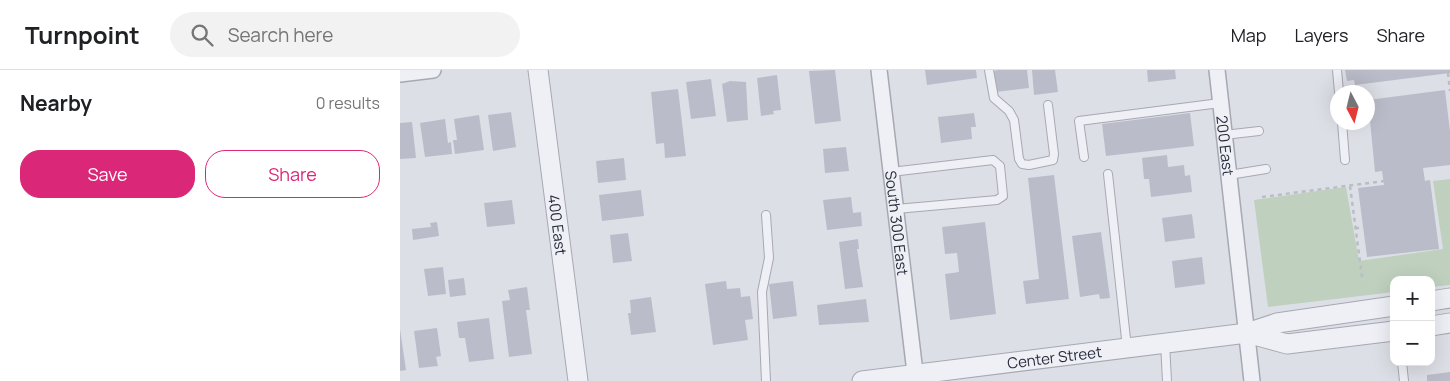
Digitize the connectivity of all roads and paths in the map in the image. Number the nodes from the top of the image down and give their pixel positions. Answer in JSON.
{"nodes":[{"id":1,"x":433,"y":70,"type":"edge"},
{"id":2,"x":538,"y":70,"type":"edge"},
{"id":3,"x":879,"y":70,"type":"edge"},
{"id":4,"x":988,"y":70,"type":"edge"},
{"id":5,"x":1217,"y":70,"type":"edge"},
{"id":6,"x":1337,"y":70,"type":"edge"},
{"id":7,"x":1448,"y":73,"type":"dead end"},
{"id":8,"x":400,"y":74,"type":"edge"},
{"id":9,"x":1338,"y":85,"type":"edge"},
{"id":10,"x":1450,"y":91,"type":"edge"},
{"id":11,"x":1220,"y":103,"type":"junction"},
{"id":12,"x":1048,"y":105,"type":"dead end"},
{"id":13,"x":1343,"y":130,"type":"edge"},
{"id":14,"x":1259,"y":131,"type":"dead end"},
{"id":15,"x":1224,"y":135,"type":"junction"},
{"id":16,"x":1084,"y":157,"type":"dead end"},
{"id":17,"x":1345,"y":160,"type":"dead end"},
{"id":18,"x":1266,"y":169,"type":"dead end"},
{"id":19,"x":891,"y":172,"type":"junction"},
{"id":20,"x":1108,"y":174,"type":"dead end"},
{"id":21,"x":1229,"y":175,"type":"junction"},
{"id":22,"x":1384,"y":181,"type":"dead end"},
{"id":23,"x":1350,"y":186,"type":"junction"},
{"id":24,"x":1262,"y":197,"type":"dead end"},
{"id":25,"x":896,"y":210,"type":"junction"},
{"id":26,"x":766,"y":215,"type":"dead end"},
{"id":27,"x":1355,"y":228,"type":"junction"},
{"id":28,"x":1363,"y":228,"type":"dead end"},
{"id":29,"x":1362,"y":277,"type":"dead end"},
{"id":30,"x":1450,"y":298,"type":"edge"},
{"id":31,"x":1435,"y":300,"type":"edge"},
{"id":32,"x":1390,"y":307,"type":"edge"},
{"id":33,"x":1450,"y":323,"type":"edge"},
{"id":34,"x":1435,"y":325,"type":"edge"},
{"id":35,"x":1390,"y":331,"type":"edge"},
{"id":36,"x":1247,"y":333,"type":"junction"},
{"id":37,"x":1165,"y":344,"type":"junction"},
{"id":38,"x":1127,"y":348,"type":"junction"},
{"id":39,"x":1402,"y":366,"type":"edge"},
{"id":40,"x":915,"y":378,"type":"edge"},
{"id":41,"x":578,"y":381,"type":"edge"},
{"id":42,"x":766,"y":381,"type":"edge"},
{"id":43,"x":862,"y":381,"type":"edge"},
{"id":44,"x":1167,"y":381,"type":"edge"},
{"id":45,"x":1252,"y":381,"type":"edge"},
{"id":46,"x":1404,"y":381,"type":"edge"}],
"edges":[{"from":1,"to":8,"type":"street"},
{"from":2,"to":41,"type":"street","name":"400 East"},
{"from":3,"to":19,"type":"street","name":"South 300 East"},
{"from":4,"to":12,"type":"lane"},
{"from":5,"to":11,"type":"street","name":"200 East"},
{"from":6,"to":9,"type":"lane"},
{"from":7,"to":10,"type":"path"},
{"from":11,"to":15,"type":"street","name":"200 East"},
{"from":11,"to":16,"type":"lane"},
{"from":13,"to":17,"type":"lane"},
{"from":14,"to":15,"type":"lane"},
{"from":15,"to":21,"type":"street","name":"200 East"},
{"from":18,"to":21,"type":"lane"},
{"from":19,"to":25,"type":"street","name":"South 300 East"},
{"from":19,"to":25,"type":"lane"},
{"from":20,"to":38,"type":"lane"},
{"from":21,"to":36,"type":"street","name":"200 East"},
{"from":22,"to":23,"type":"path"},
{"from":23,"to":24,"type":"path"},
{"from":23,"to":27,"type":"path"},
{"from":25,"to":40,"type":"street","name":"South 300 East"},
{"from":26,"to":42,"type":"lane"},
{"from":27,"to":28,"type":"path"},
{"from":27,"to":29,"type":"path"},
{"from":30,"to":31,"type":"street"},
{"from":32,"to":36,"type":"street","name":"Center Street"},
{"from":33,"to":34,"type":"street"},
{"from":35,"to":36,"type":"street","name":"Center Street"},
{"from":36,"to":37,"type":"street","name":"Center Street"},
{"from":36,"to":45,"type":"street","name":"200 East"},
{"from":37,"to":38,"type":"street","name":"Center Street"},
{"from":37,"to":44,"type":"lane"},
{"from":38,"to":40,"type":"street","name":"Center Street"},
{"from":39,"to":46,"type":"lane"},
{"from":40,"to":43,"type":"street","name":"Center Street"}]}
